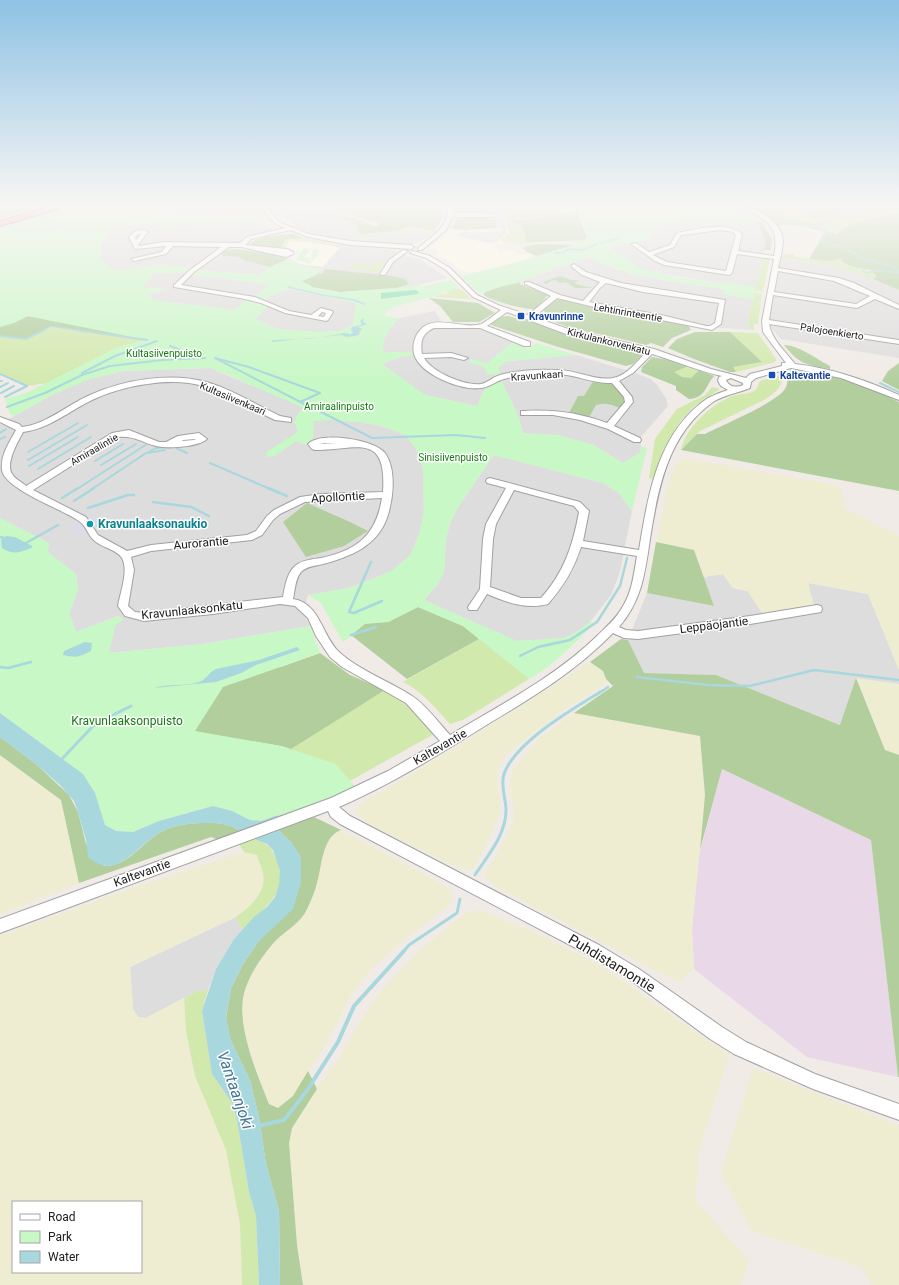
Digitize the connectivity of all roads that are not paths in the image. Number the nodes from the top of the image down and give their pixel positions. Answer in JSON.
{"nodes":[{"id":1,"x":197,"y":267,"type":"edge"},
{"id":2,"x":387,"y":267,"type":"edge"},
{"id":3,"x":445,"y":267,"type":"edge"},
{"id":4,"x":574,"y":267,"type":"edge"},
{"id":5,"x":688,"y":267,"type":"edge"},
{"id":6,"x":730,"y":267,"type":"edge"},
{"id":7,"x":776,"y":267,"type":"edge"},
{"id":8,"x":775,"y":270,"type":"junction"},
{"id":9,"x":383,"y":274,"type":"dead end"},
{"id":10,"x":604,"y":282,"type":"junction"},
{"id":11,"x":527,"y":283,"type":"dead end"},
{"id":12,"x":770,"y":293,"type":"junction"},
{"id":13,"x":557,"y":295,"type":"junction"},
{"id":14,"x":875,"y":296,"type":"junction"},
{"id":15,"x":584,"y":304,"type":"junction"},
{"id":16,"x":899,"y":307,"type":"edge"},
{"id":17,"x":506,"y":310,"type":"junction"},
{"id":18,"x":313,"y":317,"type":"dead end"},
{"id":19,"x":530,"y":317,"type":"junction"},
{"id":20,"x":765,"y":321,"type":"junction"},
{"id":21,"x":481,"y":326,"type":"junction"},
{"id":22,"x":899,"y":342,"type":"edge"},
{"id":23,"x":527,"y":344,"type":"dead end"},
{"id":24,"x":651,"y":351,"type":"junction"},
{"id":25,"x":419,"y":356,"type":"junction"},
{"id":26,"x":464,"y":358,"type":"dead end"},
{"id":27,"x":787,"y":364,"type":"junction"},
{"id":28,"x":709,"y":371,"type":"junction"},
{"id":29,"x":733,"y":376,"type":"junction"},
{"id":30,"x":615,"y":381,"type":"junction"},
{"id":31,"x":722,"y":382,"type":"junction"},
{"id":32,"x":747,"y":382,"type":"junction"},
{"id":33,"x":736,"y":389,"type":"junction"},
{"id":34,"x":719,"y":395,"type":"junction"},
{"id":35,"x":899,"y":398,"type":"edge"},
{"id":36,"x":524,"y":413,"type":"dead end"},
{"id":37,"x":0,"y":419,"type":"edge"},
{"id":38,"x":288,"y":420,"type":"dead end"},
{"id":39,"x":609,"y":427,"type":"junction"},
{"id":40,"x":20,"y":430,"type":"junction"},
{"id":41,"x":637,"y":440,"type":"dead end"},
{"id":42,"x":166,"y":445,"type":"dead end"},
{"id":43,"x":364,"y":445,"type":"dead end"},
{"id":44,"x":490,"y":481,"type":"dead end"},
{"id":45,"x":511,"y":487,"type":"junction"},
{"id":46,"x":26,"y":490,"type":"junction"},
{"id":47,"x":387,"y":495,"type":"junction"},
{"id":48,"x":270,"y":518,"type":"joint"},
{"id":49,"x":578,"y":543,"type":"junction"},
{"id":50,"x":642,"y":554,"type":"junction"},
{"id":51,"x":124,"y":555,"type":"junction"},
{"id":52,"x":485,"y":589,"type":"junction"},
{"id":53,"x":288,"y":600,"type":"junction"},
{"id":54,"x":473,"y":607,"type":"dead end"},
{"id":55,"x":818,"y":609,"type":"dead end"},
{"id":56,"x":612,"y":628,"type":"junction"},
{"id":57,"x":449,"y":742,"type":"junction"},
{"id":58,"x":331,"y":804,"type":"junction"},
{"id":59,"x":0,"y":926,"type":"edge"},
{"id":60,"x":899,"y":1112,"type":"edge"}],
"edges":[{"from":1,"to":18,"type":"street"},
{"from":2,"to":9,"type":"street"},
{"from":3,"to":17,"type":"street","name":"Kirkulankorvenkatu"},
{"from":4,"to":10,"type":"street"},
{"from":5,"to":6,"type":"street"},
{"from":7,"to":8,"type":"street"},
{"from":8,"to":12,"type":"street"},
{"from":8,"to":14,"type":"street"},
{"from":10,"to":15,"type":"street"},
{"from":10,"to":15,"type":"street","name":"Lehtinrinteentie"},
{"from":11,"to":13,"type":"street","name":"Lehtinrinteentie"},
{"from":12,"to":14,"type":"street"},
{"from":12,"to":20,"type":"street"},
{"from":13,"to":15,"type":"street","name":"Lehtinrinteentie"},
{"from":13,"to":19,"type":"street"},
{"from":14,"to":16,"type":"street"},
{"from":17,"to":19,"type":"street","name":"Kirkulankorvenkatu"},
{"from":17,"to":21,"type":"street"},
{"from":19,"to":24,"type":"street","name":"Kirkulankorvenkatu"},
{"from":20,"to":22,"type":"street","name":"Palojoenkierto"},
{"from":20,"to":27,"type":"street"},
{"from":21,"to":23,"type":"street"},
{"from":21,"to":25,"type":"street"},
{"from":24,"to":28,"type":"street","name":"Kirkulankorvenkatu"},
{"from":24,"to":30,"type":"street"},
{"from":25,"to":26,"type":"street"},
{"from":25,"to":30,"type":"street","name":"Kravunkaari"},
{"from":27,"to":29,"type":"street"},
{"from":27,"to":32,"type":"street"},
{"from":27,"to":35,"type":"street"},
{"from":28,"to":29,"type":"street","name":"Kirkulankorvenkatu"},
{"from":28,"to":31,"type":"street","name":"Kirkulankorvenkatu"},
{"from":29,"to":31,"type":"street"},
{"from":29,"to":32,"type":"street"},
{"from":30,"to":39,"type":"street"},
{"from":31,"to":33,"type":"street","name":"Kirkulankorvenkatu"},
{"from":31,"to":34,"type":"street"},
{"from":32,"to":33,"type":"street","name":"Kaltevantie"},
{"from":33,"to":34,"type":"street","name":"Kaltevantie"},
{"from":34,"to":50,"type":"street","name":"Kaltevantie"},
{"from":36,"to":39,"type":"street"},
{"from":37,"to":40,"type":"street"},
{"from":38,"to":40,"type":"street","name":"Kultasiivenkaari"},
{"from":39,"to":41,"type":"street"},
{"from":40,"to":46,"type":"street"},
{"from":42,"to":46,"type":"street","name":"Amiraalintie"},
{"from":43,"to":47,"type":"street"},
{"from":44,"to":45,"type":"street"},
{"from":45,"to":49,"type":"street"},
{"from":45,"to":52,"type":"street"},
{"from":46,"to":51,"type":"street"},
{"from":47,"to":48,"type":"street","name":"Apollontie"},
{"from":47,"to":53,"type":"street"},
{"from":48,"to":51,"type":"street","name":"Aurorantie"},
{"from":49,"to":50,"type":"street"},
{"from":49,"to":52,"type":"street"},
{"from":50,"to":56,"type":"street","name":"Kaltevantie"},
{"from":51,"to":53,"type":"street","name":"Kravunlaaksonkatu"},
{"from":52,"to":54,"type":"street"},
{"from":53,"to":57,"type":"street"},
{"from":55,"to":56,"type":"street","name":"Leppäojantie"},
{"from":56,"to":57,"type":"street","name":"Kaltevantie"},
{"from":57,"to":58,"type":"street","name":"Kaltevantie"},
{"from":58,"to":59,"type":"street","name":"Kaltevantie"},
{"from":58,"to":60,"type":"street","name":"Puhdistamontie"}]}
